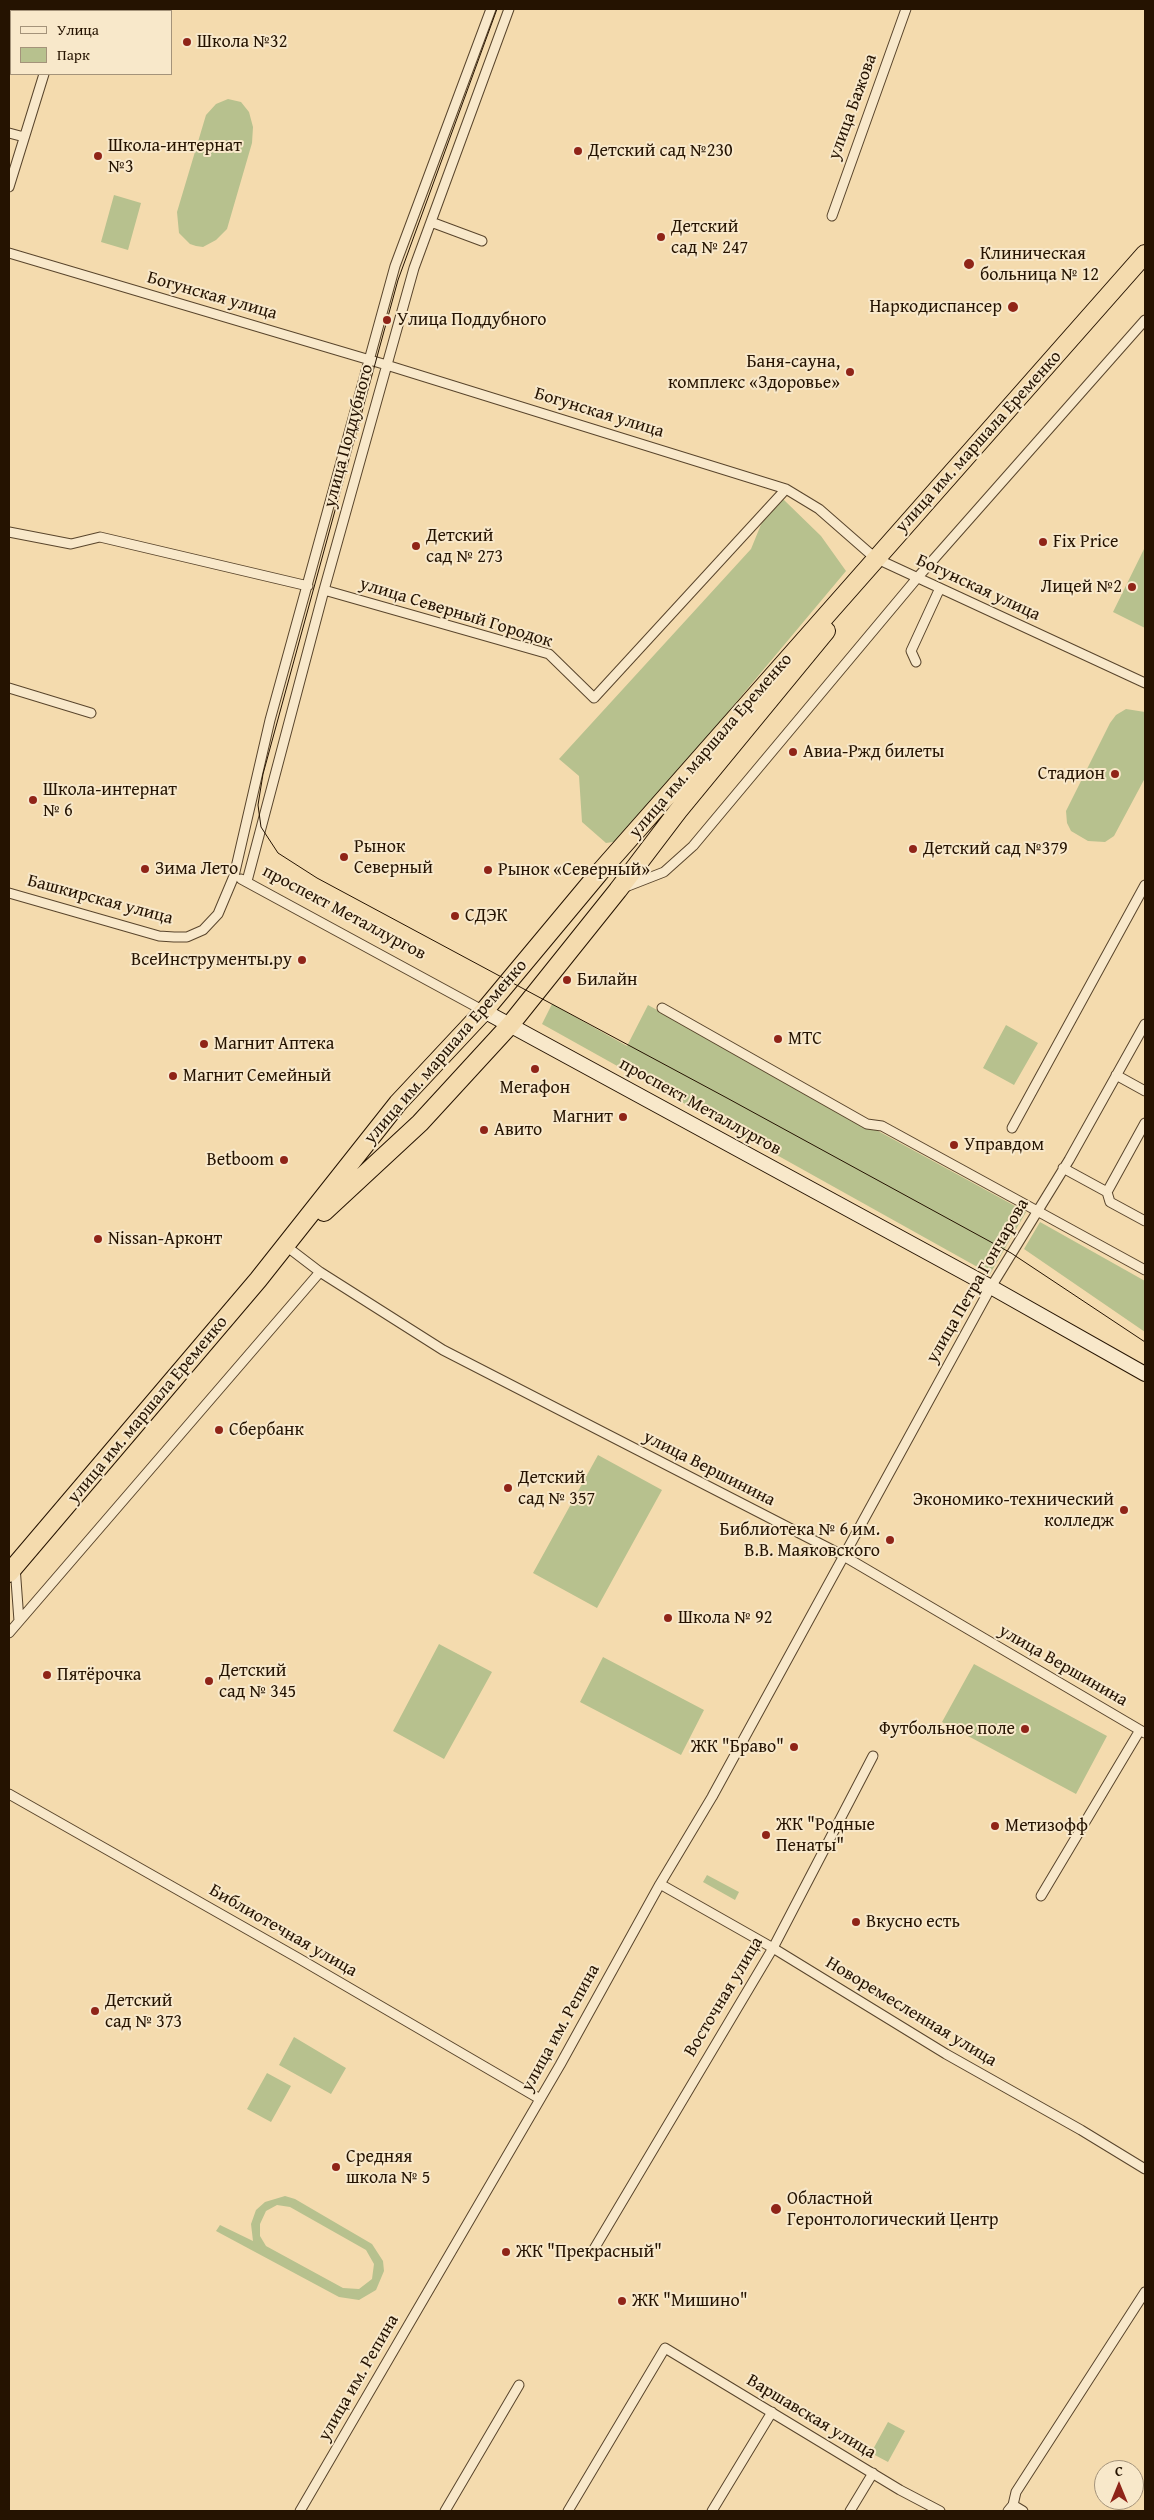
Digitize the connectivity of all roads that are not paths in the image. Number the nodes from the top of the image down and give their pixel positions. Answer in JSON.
{"nodes":[{"id":1,"x":491,"y":9,"type":"edge"},
{"id":2,"x":510,"y":9,"type":"edge"},
{"id":3,"x":906,"y":9,"type":"edge"},
{"id":4,"x":44,"y":75,"type":"edge"},
{"id":5,"x":9,"y":133,"type":"edge"},
{"id":6,"x":24,"y":137,"type":"junction"},
{"id":7,"x":9,"y":188,"type":"edge"},
{"id":8,"x":832,"y":216,"type":"dead end"},
{"id":9,"x":431,"y":222,"type":"junction"},
{"id":10,"x":482,"y":241,"type":"dead end"},
{"id":11,"x":9,"y":253,"type":"edge"},
{"id":12,"x":1145,"y":254,"type":"edge"},
{"id":13,"x":1145,"y":273,"type":"edge"},
{"id":14,"x":1145,"y":320,"type":"edge"},
{"id":15,"x":369,"y":360,"type":"junction"},
{"id":16,"x":386,"y":365,"type":"junction"},
{"id":17,"x":786,"y":488,"type":"junction"},
{"id":18,"x":9,"y":532,"type":"edge"},
{"id":19,"x":879,"y":560,"type":"junction"},
{"id":20,"x":918,"y":577,"type":"junction"},
{"id":21,"x":308,"y":586,"type":"junction"},
{"id":22,"x":940,"y":588,"type":"junction"},
{"id":23,"x":324,"y":590,"type":"junction"},
{"id":24,"x":916,"y":662,"type":"dead end"},
{"id":25,"x":1145,"y":683,"type":"edge"},
{"id":26,"x":9,"y":688,"type":"edge"},
{"id":27,"x":91,"y":713,"type":"dead end"},
{"id":28,"x":256,"y":783,"type":"joint"},
{"id":29,"x":599,"y":873,"type":"junction"},
{"id":30,"x":234,"y":876,"type":"junction"},
{"id":31,"x":247,"y":881,"type":"junction"},
{"id":32,"x":1145,"y":885,"type":"edge"},
{"id":33,"x":618,"y":890,"type":"junction"},
{"id":34,"x":9,"y":893,"type":"edge"},
{"id":35,"x":662,"y":1008,"type":"dead end"},
{"id":36,"x":484,"y":1011,"type":"junction"},
{"id":37,"x":1145,"y":1024,"type":"edge"},
{"id":38,"x":510,"y":1025,"type":"junction"},
{"id":39,"x":1116,"y":1075,"type":"junction"},
{"id":40,"x":1145,"y":1091,"type":"edge"},
{"id":41,"x":398,"y":1103,"type":"junction"},
{"id":42,"x":420,"y":1123,"type":"junction"},
{"id":43,"x":1145,"y":1123,"type":"edge"},
{"id":44,"x":1012,"y":1128,"type":"dead end"},
{"id":45,"x":1063,"y":1168,"type":"junction"},
{"id":46,"x":1107,"y":1192,"type":"junction"},
{"id":47,"x":1038,"y":1210,"type":"junction"},
{"id":48,"x":1145,"y":1221,"type":"edge"},
{"id":49,"x":286,"y":1246,"type":"junction"},
{"id":50,"x":1145,"y":1270,"type":"edge"},
{"id":51,"x":320,"y":1272,"type":"junction"},
{"id":52,"x":991,"y":1287,"type":"junction"},
{"id":53,"x":1145,"y":1374,"type":"edge"},
{"id":54,"x":842,"y":1556,"type":"junction"},
{"id":55,"x":12,"y":1569,"type":"edge"},
{"id":56,"x":20,"y":1621,"type":"junction"},
{"id":57,"x":9,"y":1633,"type":"edge"},
{"id":58,"x":1142,"y":1731,"type":"edge"},
{"id":59,"x":873,"y":1756,"type":"dead end"},
{"id":60,"x":9,"y":1794,"type":"edge"},
{"id":61,"x":660,"y":1884,"type":"junction"},
{"id":62,"x":1041,"y":1896,"type":"dead end"},
{"id":63,"x":773,"y":1948,"type":"junction"},
{"id":64,"x":540,"y":2099,"type":"junction"},
{"id":65,"x":1145,"y":2169,"type":"edge"},
{"id":66,"x":594,"y":2249,"type":"dead end"},
{"id":67,"x":1145,"y":2292,"type":"edge"},
{"id":68,"x":519,"y":2385,"type":"dead end"},
{"id":69,"x":772,"y":2412,"type":"junction"},
{"id":70,"x":873,"y":2473,"type":"junction"},
{"id":71,"x":1010,"y":2508,"type":"edge"},
{"id":72,"x":300,"y":2511,"type":"edge"},
{"id":73,"x":445,"y":2511,"type":"edge"},
{"id":74,"x":568,"y":2511,"type":"edge"},
{"id":75,"x":712,"y":2511,"type":"edge"},
{"id":76,"x":850,"y":2511,"type":"edge"},
{"id":77,"x":940,"y":2511,"type":"edge"},
{"id":78,"x":1023,"y":2511,"type":"edge"}],
"edges":[{"from":1,"to":15,"type":"street","name":"улица Поддубного"},
{"from":2,"to":9,"type":"street","name":"улица Поддубного"},
{"from":3,"to":8,"type":"street","name":"улица Бажова"},
{"from":4,"to":6,"type":"street"},
{"from":5,"to":6,"type":"street"},
{"from":6,"to":7,"type":"street"},
{"from":9,"to":10,"type":"street"},
{"from":9,"to":16,"type":"street","name":"улица Поддубного"},
{"from":11,"to":15,"type":"street","name":"Богунская улица"},
{"from":12,"to":19,"type":"highway","name":"улица им. маршала Еременко"},
{"from":13,"to":19,"type":"highway","name":"улица им. маршала Еременко"},
{"from":14,"to":20,"type":"street"},
{"from":15,"to":16,"type":"street","name":"Богунская улица"},
{"from":15,"to":21,"type":"street","name":"улица Поддубного"},
{"from":16,"to":17,"type":"street","name":"Богунская улица"},
{"from":16,"to":23,"type":"street","name":"улица Поддубного"},
{"from":17,"to":19,"type":"street","name":"Богунская улица"},
{"from":17,"to":23,"type":"street","name":"улица Северный Городок"},
{"from":18,"to":21,"type":"street"},
{"from":19,"to":20,"type":"street","name":"Богунская улица"},
{"from":19,"to":29,"type":"highway","name":"улица им. маршала Еременко"},
{"from":19,"to":33,"type":"highway","name":"улица им. маршала Еременко"},
{"from":20,"to":22,"type":"street","name":"Богунская улица"},
{"from":20,"to":33,"type":"street"},
{"from":21,"to":28,"type":"street","name":"улица Поддубного"},
{"from":22,"to":24,"type":"street"},
{"from":22,"to":25,"type":"street","name":"Богунская улица"},
{"from":23,"to":31,"type":"street","name":"улица Поддубного"},
{"from":26,"to":27,"type":"street"},
{"from":28,"to":30,"type":"street","name":"Башкирская улица"},
{"from":29,"to":33,"type":"highway"},
{"from":29,"to":36,"type":"highway","name":"улица им. маршала Еременко"},
{"from":30,"to":31,"type":"street","name":"проспект Металлургов"},
{"from":30,"to":34,"type":"street","name":"Башкирская улица"},
{"from":31,"to":36,"type":"street","name":"проспект Металлургов"},
{"from":32,"to":44,"type":"street"},
{"from":33,"to":38,"type":"highway","name":"улица им. маршала Еременко"},
{"from":35,"to":47,"type":"street"},
{"from":36,"to":38,"type":"main road","name":"проспект Металлургов"},
{"from":36,"to":41,"type":"highway","name":"улица им. маршала Еременко"},
{"from":37,"to":39,"type":"street","name":"улица Петра Гончарова"},
{"from":38,"to":42,"type":"highway","name":"улица им. маршала Еременко"},
{"from":38,"to":52,"type":"main road","name":"проспект Металлургов"},
{"from":39,"to":40,"type":"street"},
{"from":39,"to":45,"type":"street","name":"улица Петра Гончарова"},
{"from":41,"to":42,"type":"highway"},
{"from":41,"to":49,"type":"highway","name":"улица им. маршала Еременко"},
{"from":42,"to":49,"type":"highway","name":"улица им. маршала Еременко"},
{"from":43,"to":46,"type":"street"},
{"from":45,"to":46,"type":"street"},
{"from":45,"to":47,"type":"street","name":"улица Петра Гончарова"},
{"from":46,"to":48,"type":"street"},
{"from":47,"to":50,"type":"street"},
{"from":47,"to":52,"type":"street","name":"улица Петра Гончарова"},
{"from":49,"to":51,"type":"street","name":"улица Вершинина"},
{"from":49,"to":55,"type":"highway","name":"улица им. маршала Еременко"},
{"from":51,"to":54,"type":"street","name":"улица Вершинина"},
{"from":51,"to":56,"type":"street"},
{"from":52,"to":53,"type":"main road","name":"проспект Металлургов"},
{"from":52,"to":54,"type":"street","name":"улица Петра Гончарова"},
{"from":54,"to":58,"type":"street","name":"улица Вершинина"},
{"from":54,"to":61,"type":"street","name":"улица им. Репина"},
{"from":55,"to":56,"type":"street"},
{"from":56,"to":57,"type":"street"},
{"from":58,"to":62,"type":"street"},
{"from":59,"to":63,"type":"street","name":"Восточная улица"},
{"from":60,"to":64,"type":"street","name":"Библиотечная улица"},
{"from":61,"to":63,"type":"street","name":"Новоремесленная улица"},
{"from":61,"to":64,"type":"street","name":"улица им. Репина"},
{"from":63,"to":65,"type":"street","name":"Новоремесленная улица"},
{"from":63,"to":66,"type":"street","name":"Восточная улица"},
{"from":64,"to":72,"type":"street","name":"улица им. Репина"},
{"from":67,"to":71,"type":"street"},
{"from":68,"to":73,"type":"street"},
{"from":69,"to":70,"type":"street","name":"Варшавская улица"},
{"from":69,"to":74,"type":"street","name":"Варшавская улица"},
{"from":69,"to":75,"type":"street"},
{"from":70,"to":76,"type":"street"},
{"from":70,"to":77,"type":"street","name":"Варшавская улица"},
{"from":71,"to":78,"type":"street"}]}
